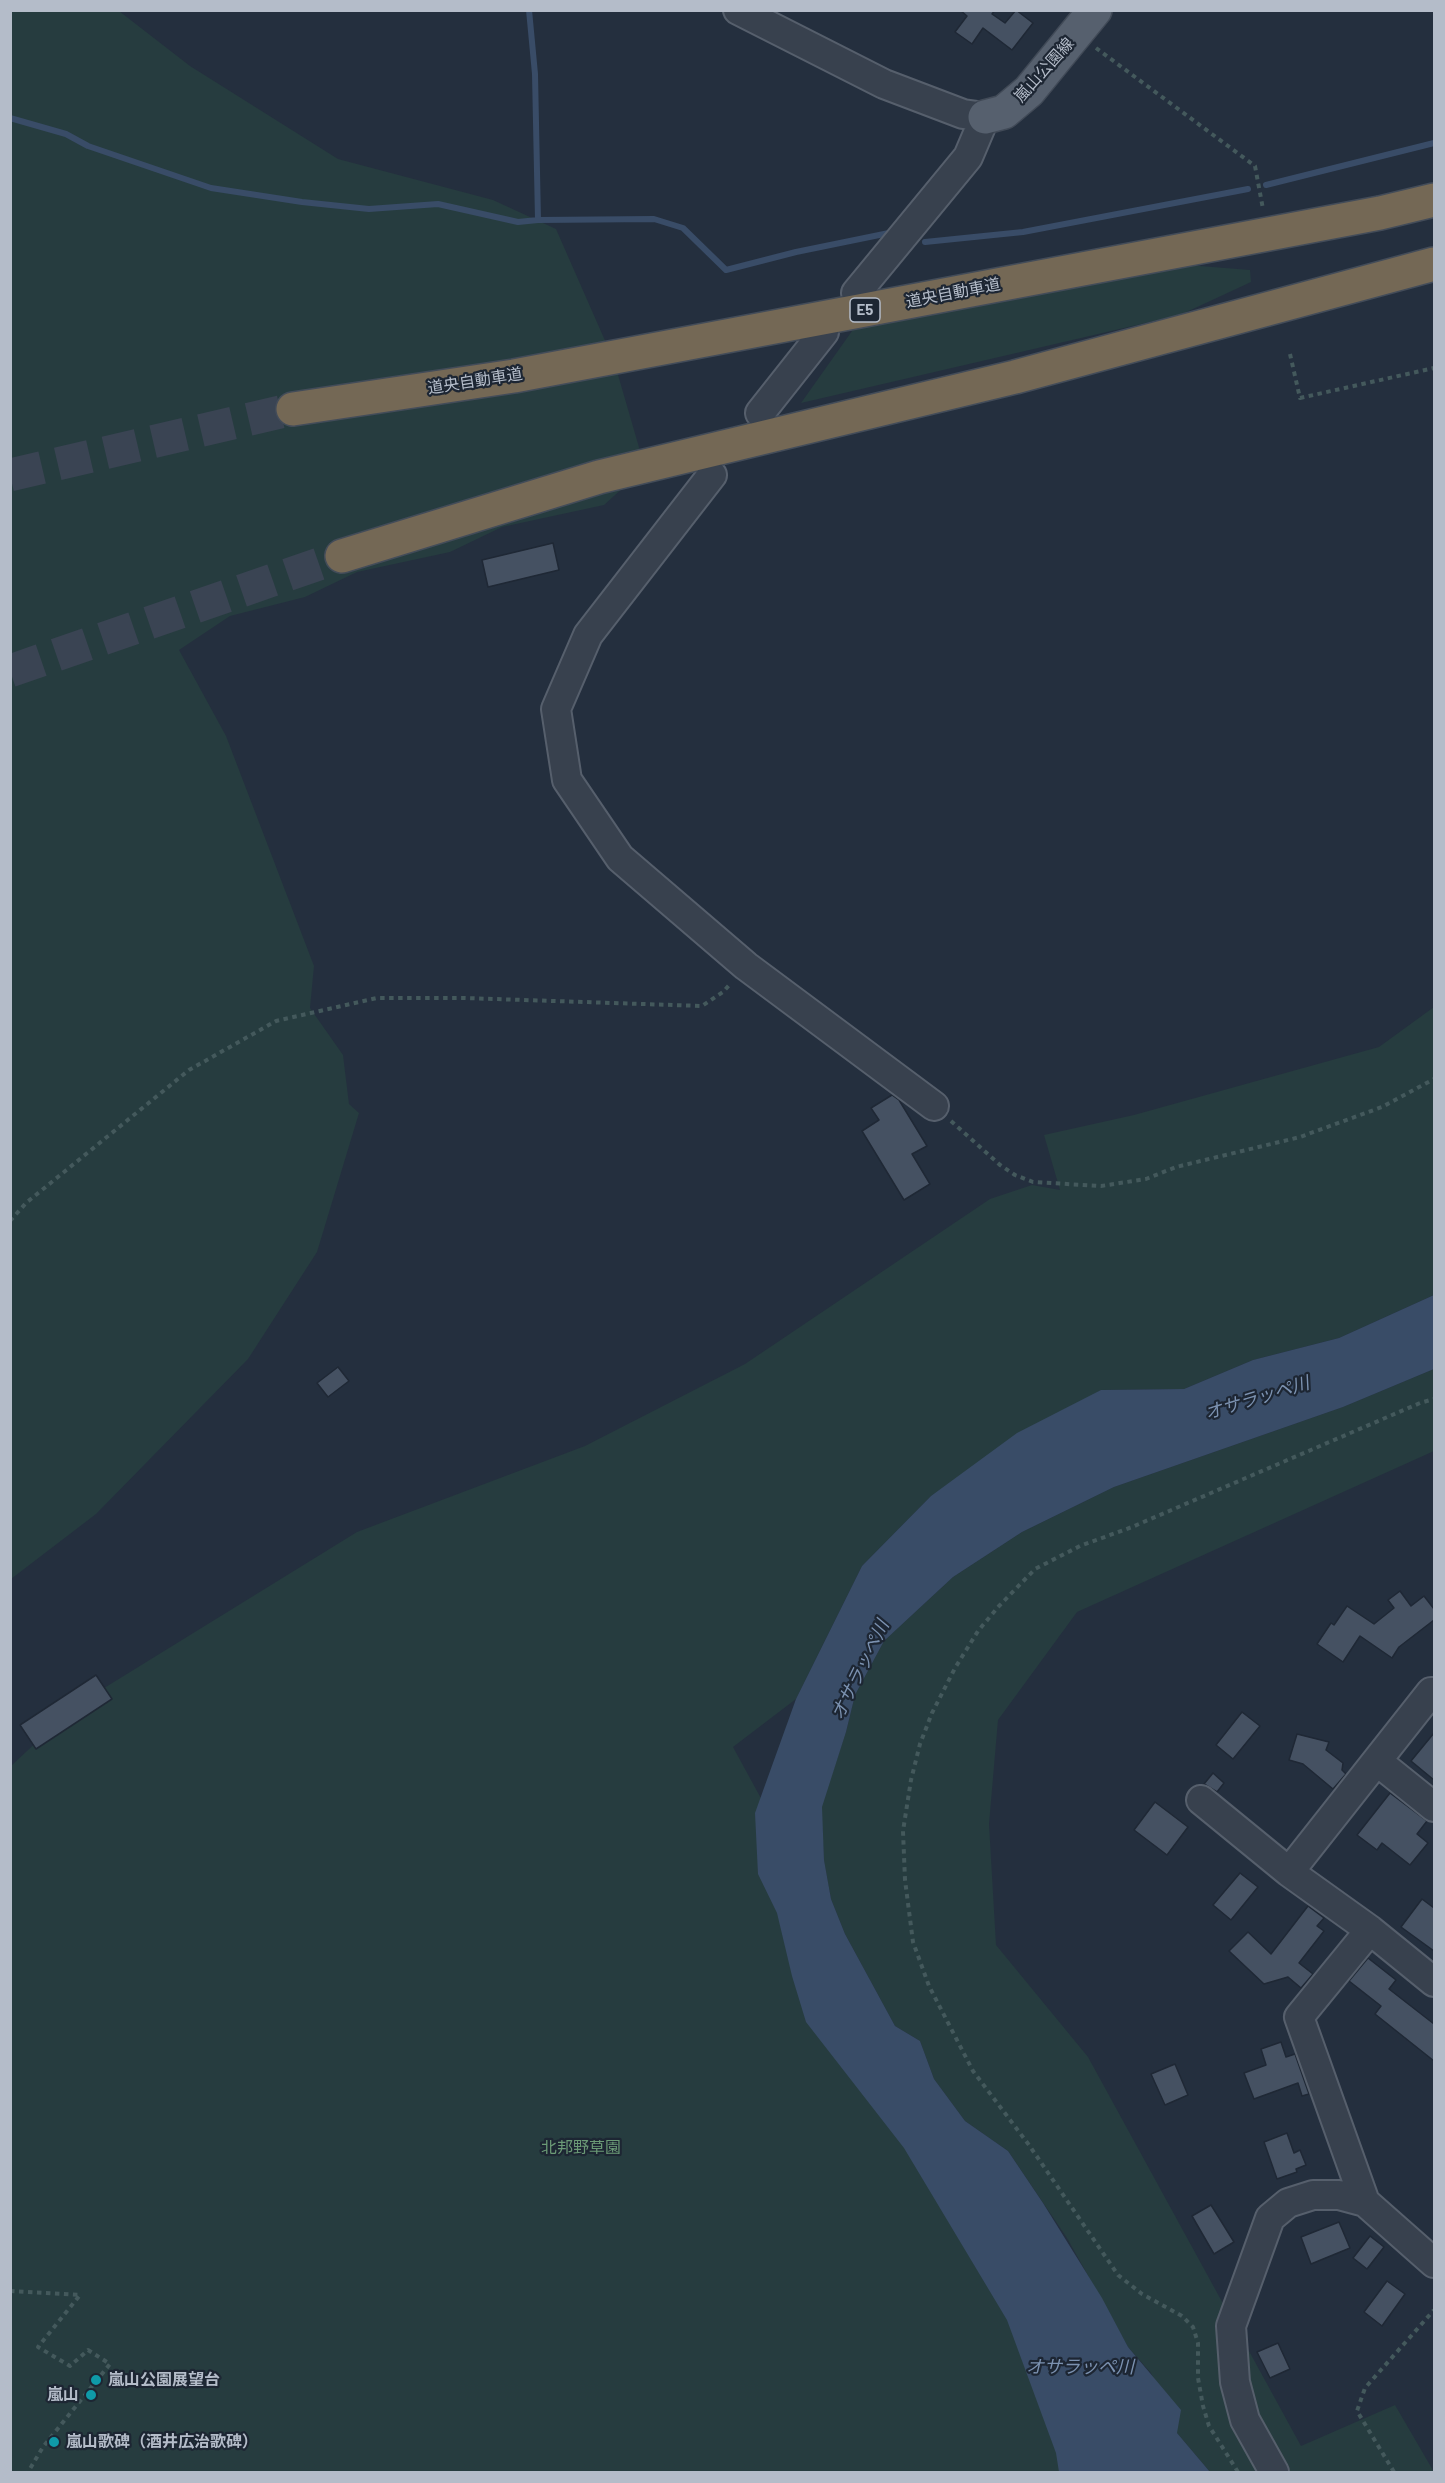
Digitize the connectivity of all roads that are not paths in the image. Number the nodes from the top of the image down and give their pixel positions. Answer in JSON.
{"nodes":[{"id":1,"x":738,"y":10,"type":"edge"},
{"id":2,"x":1086,"y":22,"type":"edge"},
{"id":3,"x":985,"y":117,"type":"junction"},
{"id":4,"x":1434,"y":200,"type":"edge"},
{"id":5,"x":1434,"y":264,"type":"edge"},
{"id":6,"x":856,"y":293,"type":"dead end"},
{"id":7,"x":824,"y":332,"type":"dead end"},
{"id":8,"x":293,"y":409,"type":"tunnel mouth"},
{"id":9,"x":760,"y":413,"type":"dead end"},
{"id":10,"x":712,"y":475,"type":"dead end"},
{"id":11,"x":342,"y":556,"type":"tunnel mouth"},
{"id":12,"x":934,"y":1106,"type":"road end"},
{"id":13,"x":1434,"y":1692,"type":"edge"},
{"id":14,"x":1378,"y":1762,"type":"junction"},
{"id":15,"x":1201,"y":1800,"type":"dead end"},
{"id":16,"x":1434,"y":1807,"type":"edge"},
{"id":17,"x":1289,"y":1872,"type":"junction"},
{"id":18,"x":1370,"y":1930,"type":"junction"},
{"id":19,"x":1434,"y":1982,"type":"edge"},
{"id":20,"x":1365,"y":2202,"type":"junction"},
{"id":21,"x":1434,"y":2263,"type":"edge"},
{"id":22,"x":1274,"y":2472,"type":"edge"}],
"edges":[{"from":1,"to":3,"type":"street"},
{"from":2,"to":3,"type":"main road","name":"嵐山公園線"},
{"from":3,"to":6,"type":"street"},
{"from":4,"to":8,"type":"highway","name":"道央自動車道","number":"E5"},
{"from":5,"to":11,"type":"highway"},
{"from":7,"to":9,"type":"street"},
{"from":10,"to":12,"type":"street"},
{"from":13,"to":14,"type":"street"},
{"from":14,"to":16,"type":"street"},
{"from":14,"to":17,"type":"street"},
{"from":15,"to":17,"type":"street"},
{"from":17,"to":18,"type":"street"},
{"from":18,"to":19,"type":"street"},
{"from":18,"to":20,"type":"street"},
{"from":20,"to":21,"type":"street"},
{"from":20,"to":22,"type":"street"}]}
